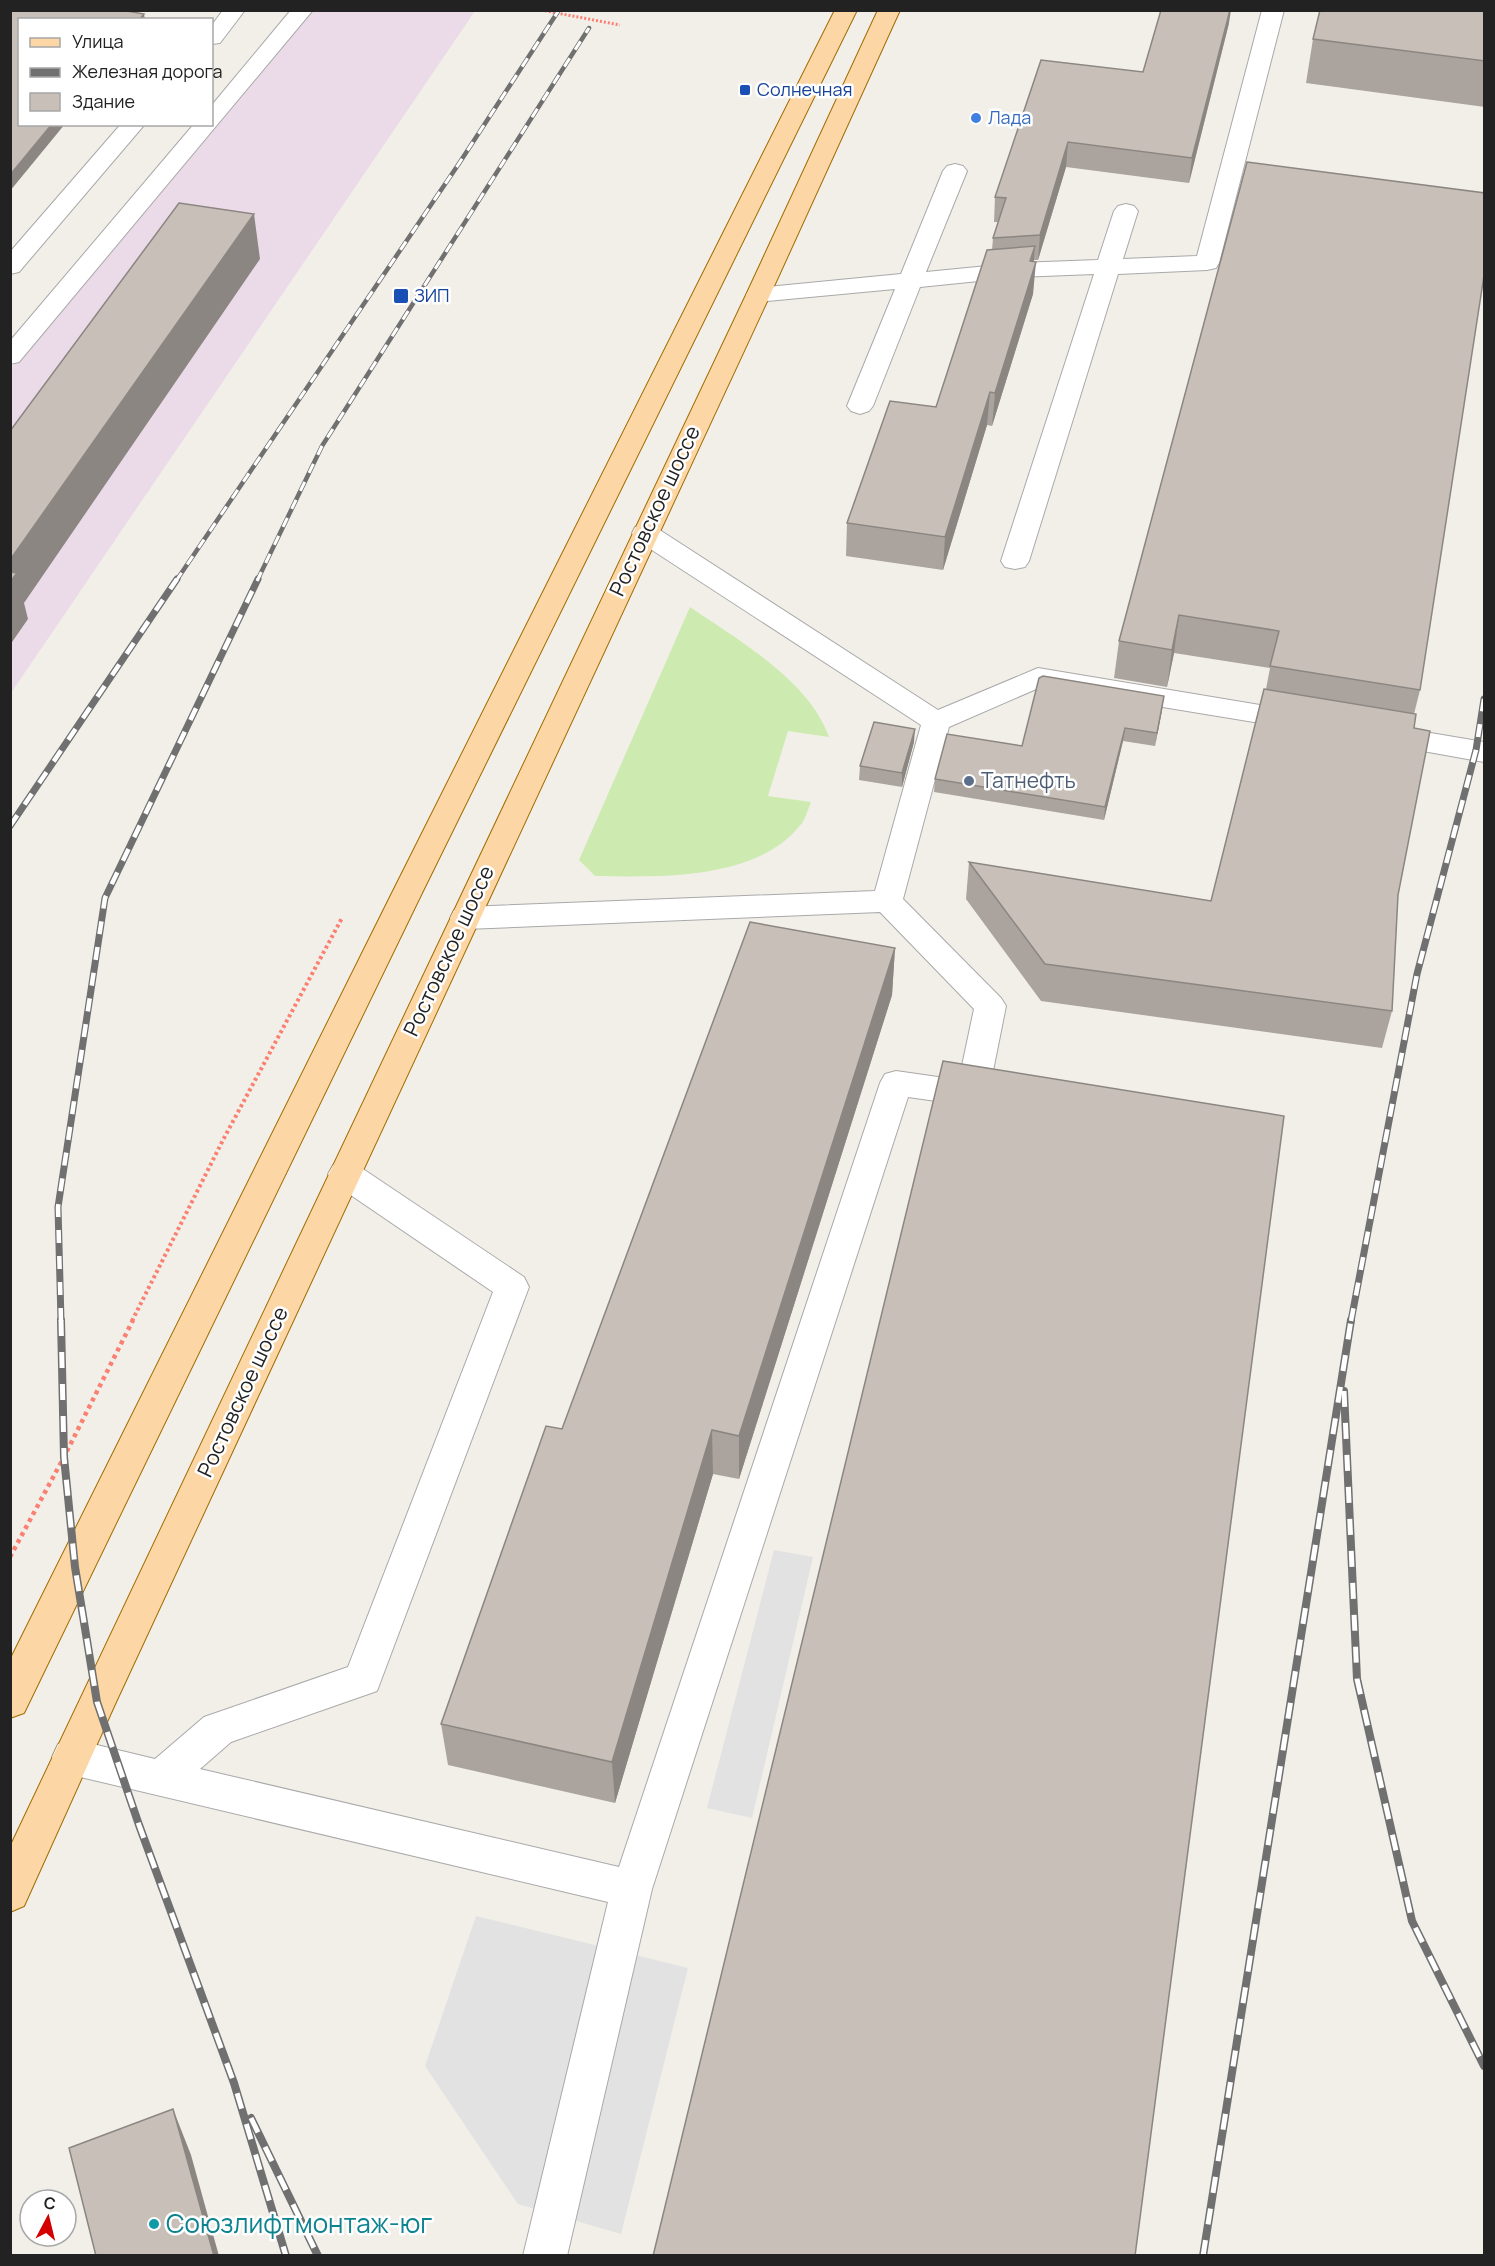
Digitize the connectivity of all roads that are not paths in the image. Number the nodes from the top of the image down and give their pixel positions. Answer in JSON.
{"nodes":[{"id":1,"x":235,"y":10,"type":"edge"},
{"id":2,"x":303,"y":10,"type":"edge"},
{"id":3,"x":846,"y":10,"type":"edge"},
{"id":4,"x":889,"y":10,"type":"edge"},
{"id":5,"x":1273,"y":10,"type":"edge"},
{"id":6,"x":213,"y":37,"type":"edge"},
{"id":7,"x":213,"y":118,"type":"edge"},
{"id":8,"x":132,"y":126,"type":"edge"},
{"id":9,"x":205,"y":126,"type":"edge"},
{"id":10,"x":955,"y":171,"type":"dead end"},
{"id":11,"x":1227,"y":187,"type":"junction"},
{"id":12,"x":1250,"y":190,"type":"edge"},
{"id":13,"x":1126,"y":211,"type":"dead end"},
{"id":14,"x":10,"y":267,"type":"edge"},
{"id":15,"x":1108,"y":267,"type":"junction"},
{"id":16,"x":909,"y":281,"type":"junction"},
{"id":17,"x":758,"y":295,"type":"junction"},
{"id":18,"x":10,"y":357,"type":"edge"},
{"id":19,"x":860,"y":406,"type":"dead end"},
{"id":20,"x":645,"y":533,"type":"junction"},
{"id":21,"x":1015,"y":561,"type":"dead end"},
{"id":22,"x":936,"y":722,"type":"junction"},
{"id":23,"x":1326,"y":725,"type":"edge"},
{"id":24,"x":1361,"y":731,"type":"edge"},
{"id":25,"x":1485,"y":752,"type":"edge"},
{"id":26,"x":887,"y":901,"type":"junction"},
{"id":27,"x":465,"y":918,"type":"junction"},
{"id":28,"x":345,"y":1174,"type":"junction"},
{"id":29,"x":10,"y":1701,"type":"edge"},
{"id":30,"x":72,"y":1757,"type":"junction"},
{"id":31,"x":161,"y":1778,"type":"junction"},
{"id":32,"x":632,"y":1889,"type":"junction"},
{"id":33,"x":10,"y":1893,"type":"edge"},
{"id":34,"x":545,"y":2256,"type":"edge"}],
"edges":[{"from":1,"to":6,"type":"lane"},
{"from":2,"to":7,"type":"lane"},
{"from":3,"to":29,"type":"main road"},
{"from":4,"to":17,"type":"main road","name":"Ростовское шоссе"},
{"from":5,"to":11,"type":"lane"},
{"from":8,"to":14,"type":"lane"},
{"from":9,"to":18,"type":"lane"},
{"from":10,"to":16,"type":"lane"},
{"from":11,"to":12,"type":"lane"},
{"from":11,"to":15,"type":"lane"},
{"from":13,"to":15,"type":"lane"},
{"from":15,"to":16,"type":"lane"},
{"from":15,"to":21,"type":"lane"},
{"from":16,"to":17,"type":"lane"},
{"from":16,"to":19,"type":"lane"},
{"from":17,"to":20,"type":"main road","name":"Ростовское шоссе"},
{"from":20,"to":22,"type":"lane"},
{"from":20,"to":27,"type":"main road","name":"Ростовское шоссе"},
{"from":22,"to":23,"type":"lane"},
{"from":22,"to":26,"type":"lane"},
{"from":24,"to":25,"type":"lane"},
{"from":26,"to":27,"type":"lane"},
{"from":26,"to":32,"type":"lane"},
{"from":27,"to":28,"type":"main road","name":"Ростовское шоссе"},
{"from":28,"to":30,"type":"main road","name":"Ростовское шоссе"},
{"from":28,"to":31,"type":"lane"},
{"from":30,"to":31,"type":"lane"},
{"from":30,"to":33,"type":"main road","name":"Ростовское шоссе"},
{"from":31,"to":32,"type":"lane"},
{"from":32,"to":34,"type":"lane"}]}
